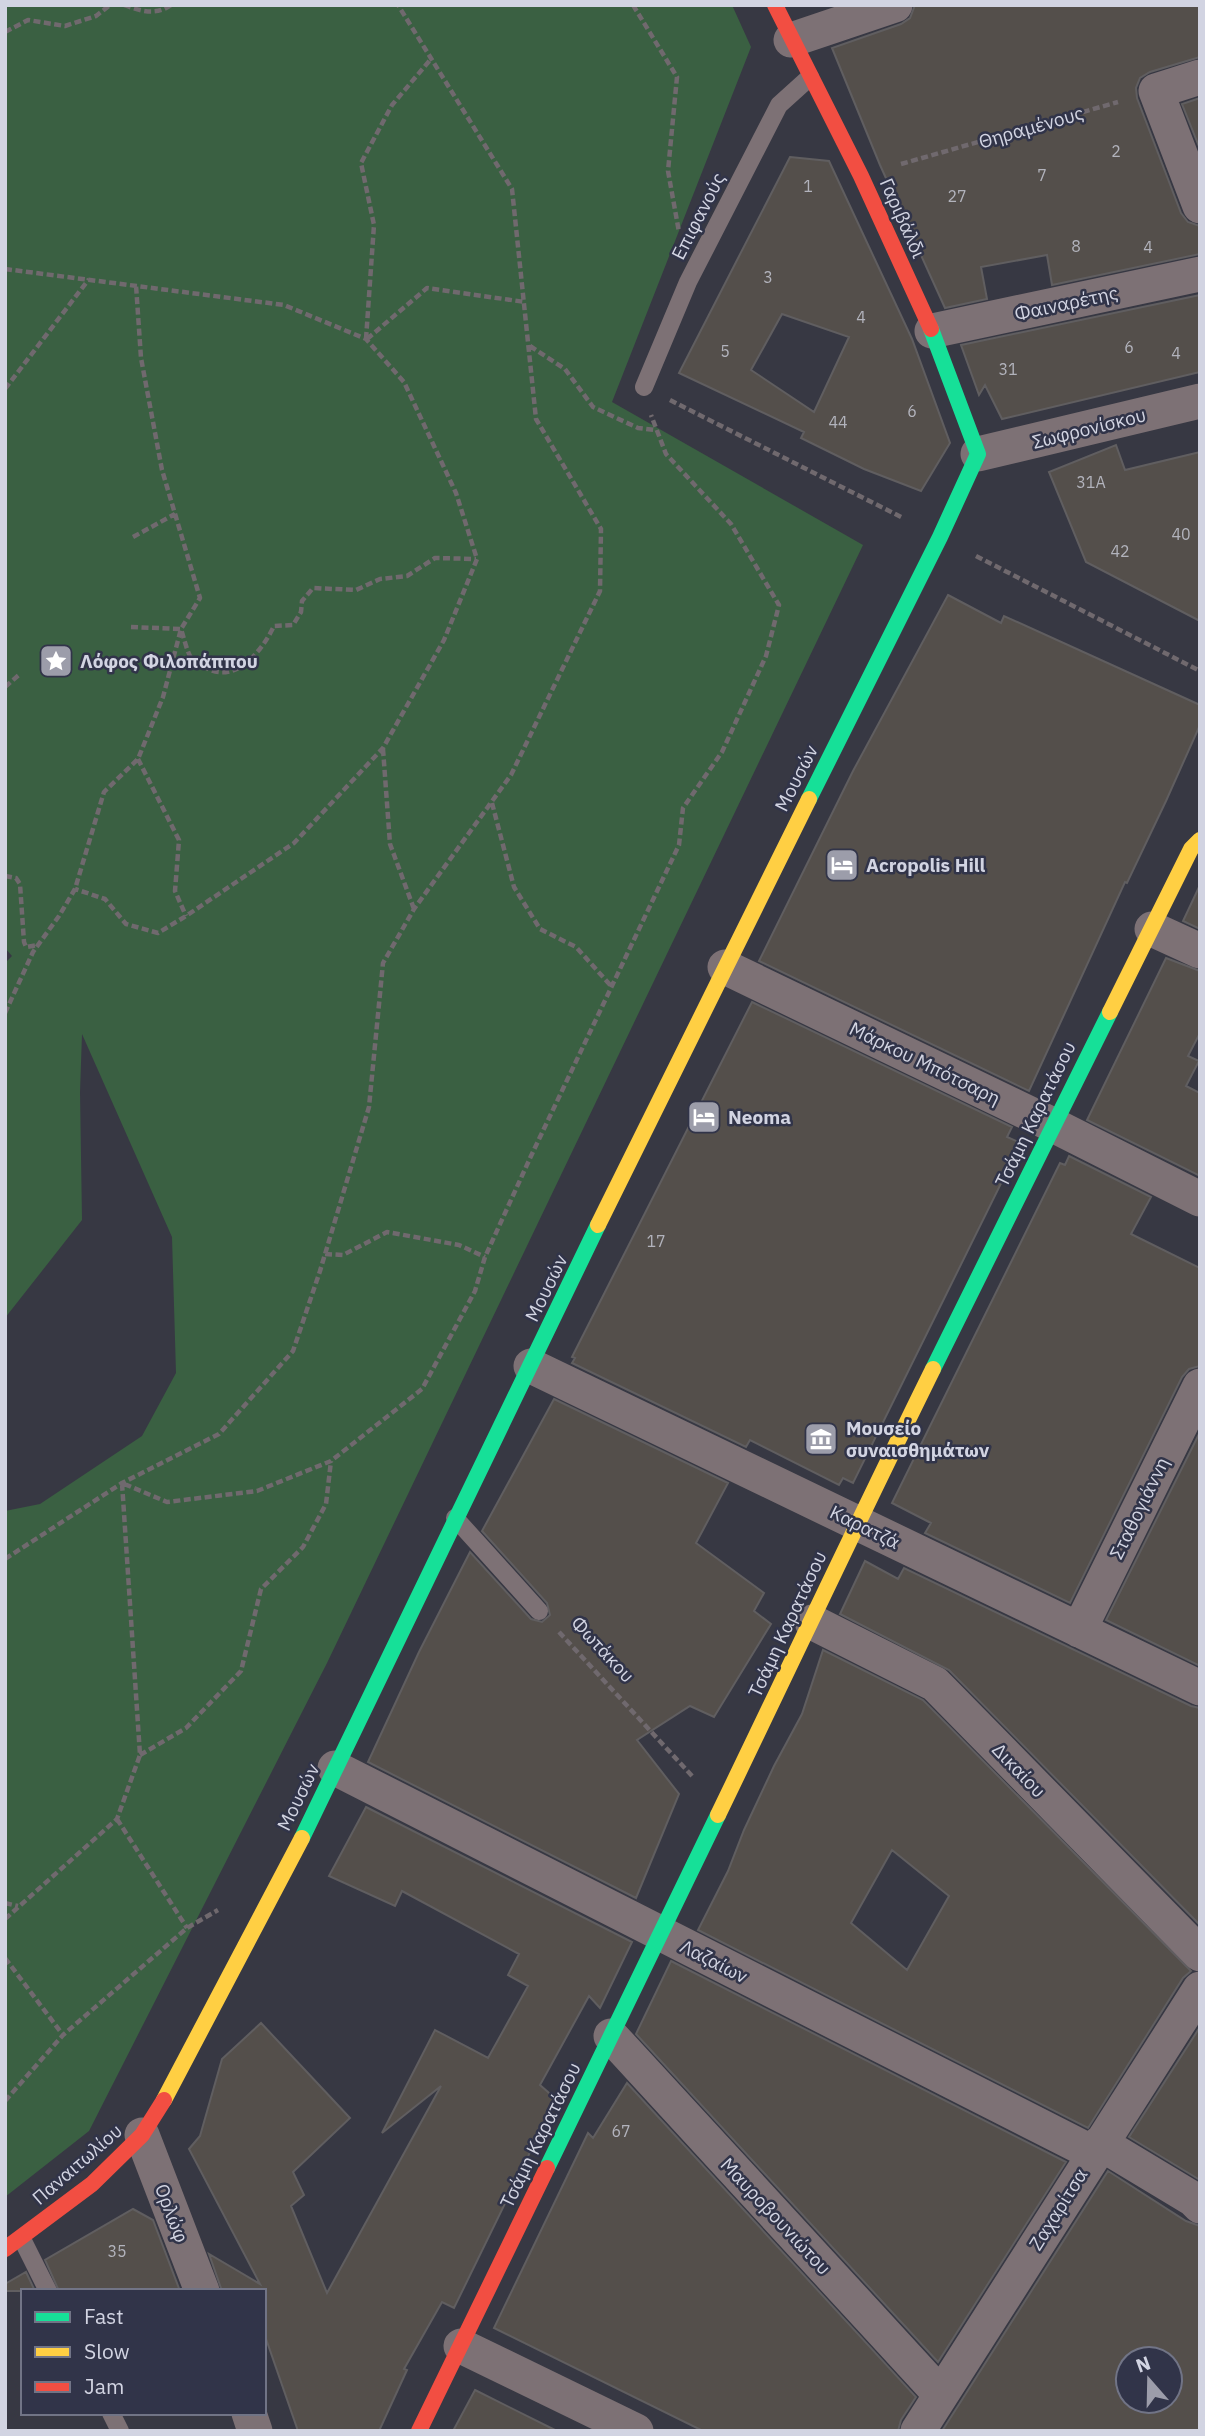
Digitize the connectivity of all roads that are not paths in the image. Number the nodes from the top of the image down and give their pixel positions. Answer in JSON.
{"nodes":[{"id":1,"x":775,"y":5,"type":"edge"},
{"id":2,"x":895,"y":5,"type":"edge"},
{"id":3,"x":791,"y":40,"type":"junction"},
{"id":4,"x":810,"y":77,"type":"junction"},
{"id":5,"x":1200,"y":77,"type":"edge"},
{"id":6,"x":1200,"y":206,"type":"edge"},
{"id":7,"x":1200,"y":274,"type":"edge"},
{"id":8,"x":932,"y":331,"type":"junction"},
{"id":9,"x":644,"y":387,"type":"road end"},
{"id":10,"x":1200,"y":401,"type":"edge"},
{"id":11,"x":978,"y":454,"type":"junction"},
{"id":12,"x":1200,"y":840,"type":"edge"},
{"id":13,"x":1152,"y":929,"type":"junction"},
{"id":14,"x":1200,"y":951,"type":"edge"},
{"id":15,"x":725,"y":967,"type":"junction"},
{"id":16,"x":1053,"y":1125,"type":"junction"},
{"id":17,"x":1200,"y":1199,"type":"edge"},
{"id":18,"x":531,"y":1366,"type":"junction"},
{"id":19,"x":1200,"y":1386,"type":"edge"},
{"id":20,"x":455,"y":1518,"type":"junction"},
{"id":21,"x":858,"y":1523,"type":"junction"},
{"id":22,"x":540,"y":1611,"type":"road end"},
{"id":23,"x":812,"y":1622,"type":"junction"},
{"id":24,"x":1079,"y":1630,"type":"junction"},
{"id":25,"x":1200,"y":1688,"type":"edge"},
{"id":26,"x":335,"y":1768,"type":"junction"},
{"id":27,"x":661,"y":1934,"type":"junction"},
{"id":28,"x":1200,"y":1954,"type":"edge"},
{"id":29,"x":1200,"y":1989,"type":"edge"},
{"id":30,"x":611,"y":2036,"type":"junction"},
{"id":31,"x":142,"y":2135,"type":"junction"},
{"id":32,"x":1097,"y":2148,"type":"junction"},
{"id":33,"x":1200,"y":2206,"type":"edge"},
{"id":34,"x":22,"y":2239,"type":"junction"},
{"id":35,"x":5,"y":2249,"type":"edge"},
{"id":36,"x":47,"y":2289,"type":"edge"},
{"id":37,"x":201,"y":2289,"type":"edge"},
{"id":38,"x":461,"y":2346,"type":"junction"},
{"id":39,"x":941,"y":2395,"type":"junction"},
{"id":40,"x":112,"y":2415,"type":"edge"},
{"id":41,"x":120,"y":2431,"type":"edge"},
{"id":42,"x":419,"y":2431,"type":"edge"},
{"id":43,"x":636,"y":2431,"type":"edge"},
{"id":44,"x":918,"y":2431,"type":"edge"}],
"edges":[{"from":1,"to":3,"type":"street","name":"Γαριβάλδι"},
{"from":2,"to":3,"type":"street"},
{"from":3,"to":4,"type":"street","name":"Γαριβάλδι"},
{"from":4,"to":8,"type":"street","name":"Γαριβάλδι"},
{"from":4,"to":9,"type":"lane","name":"Επιφανούς"},
{"from":5,"to":6,"type":"street"},
{"from":7,"to":8,"type":"street","name":"Φαιναρέτης"},
{"from":8,"to":11,"type":"street","name":"Γαριβάλδι"},
{"from":10,"to":11,"type":"street","name":"Σωφρονίσκου"},
{"from":11,"to":15,"type":"street","name":"Μουσών"},
{"from":12,"to":13,"type":"street","name":"Τσάμη Καρατάσου"},
{"from":13,"to":14,"type":"street"},
{"from":13,"to":16,"type":"street","name":"Τσάμη Καρατάσου"},
{"from":15,"to":16,"type":"street","name":"Μάρκου Μπότσαρη"},
{"from":15,"to":18,"type":"street","name":"Μουσών"},
{"from":16,"to":17,"type":"street","name":"Μάρκου Μπότσαρη"},
{"from":16,"to":21,"type":"street","name":"Τσάμη Καρατάσου"},
{"from":18,"to":20,"type":"street","name":"Μουσών"},
{"from":18,"to":21,"type":"street","name":"Καρατζά"},
{"from":19,"to":24,"type":"street","name":"Σταθογιάννη"},
{"from":20,"to":22,"type":"lane"},
{"from":20,"to":26,"type":"street","name":"Μουσών"},
{"from":21,"to":23,"type":"street","name":"Τσάμη Καρατάσου"},
{"from":21,"to":24,"type":"street","name":"Καρατζά"},
{"from":23,"to":27,"type":"street","name":"Τσάμη Καρατάσου"},
{"from":23,"to":28,"type":"street","name":"Δικαίου"},
{"from":24,"to":25,"type":"street","name":"Καρατζά"},
{"from":26,"to":27,"type":"street","name":"Λαζαίων"},
{"from":26,"to":31,"type":"street","name":"Μουσών"},
{"from":27,"to":30,"type":"street","name":"Τσάμη Καρατάσου"},
{"from":27,"to":32,"type":"street","name":"Λαζαίων"},
{"from":29,"to":32,"type":"street","name":"Ζαχαρίτσα"},
{"from":30,"to":38,"type":"street","name":"Τσάμη Καρατάσου"},
{"from":30,"to":39,"type":"street","name":"Μαυροβουνιώτου"},
{"from":31,"to":34,"type":"street","name":"Παναιτωλίου"},
{"from":31,"to":37,"type":"street","name":"Ορλώφ"},
{"from":32,"to":33,"type":"street","name":"Λαζαίων"},
{"from":32,"to":39,"type":"street","name":"Ζαχαρίτσα"},
{"from":34,"to":35,"type":"street","name":"Παναιτωλίου"},
{"from":34,"to":36,"type":"lane"},
{"from":38,"to":42,"type":"street","name":"Τσάμη Καρατάσου"},
{"from":38,"to":43,"type":"street"},
{"from":39,"to":44,"type":"street","name":"Ζαχαρίτσα"},
{"from":40,"to":41,"type":"lane"}]}
